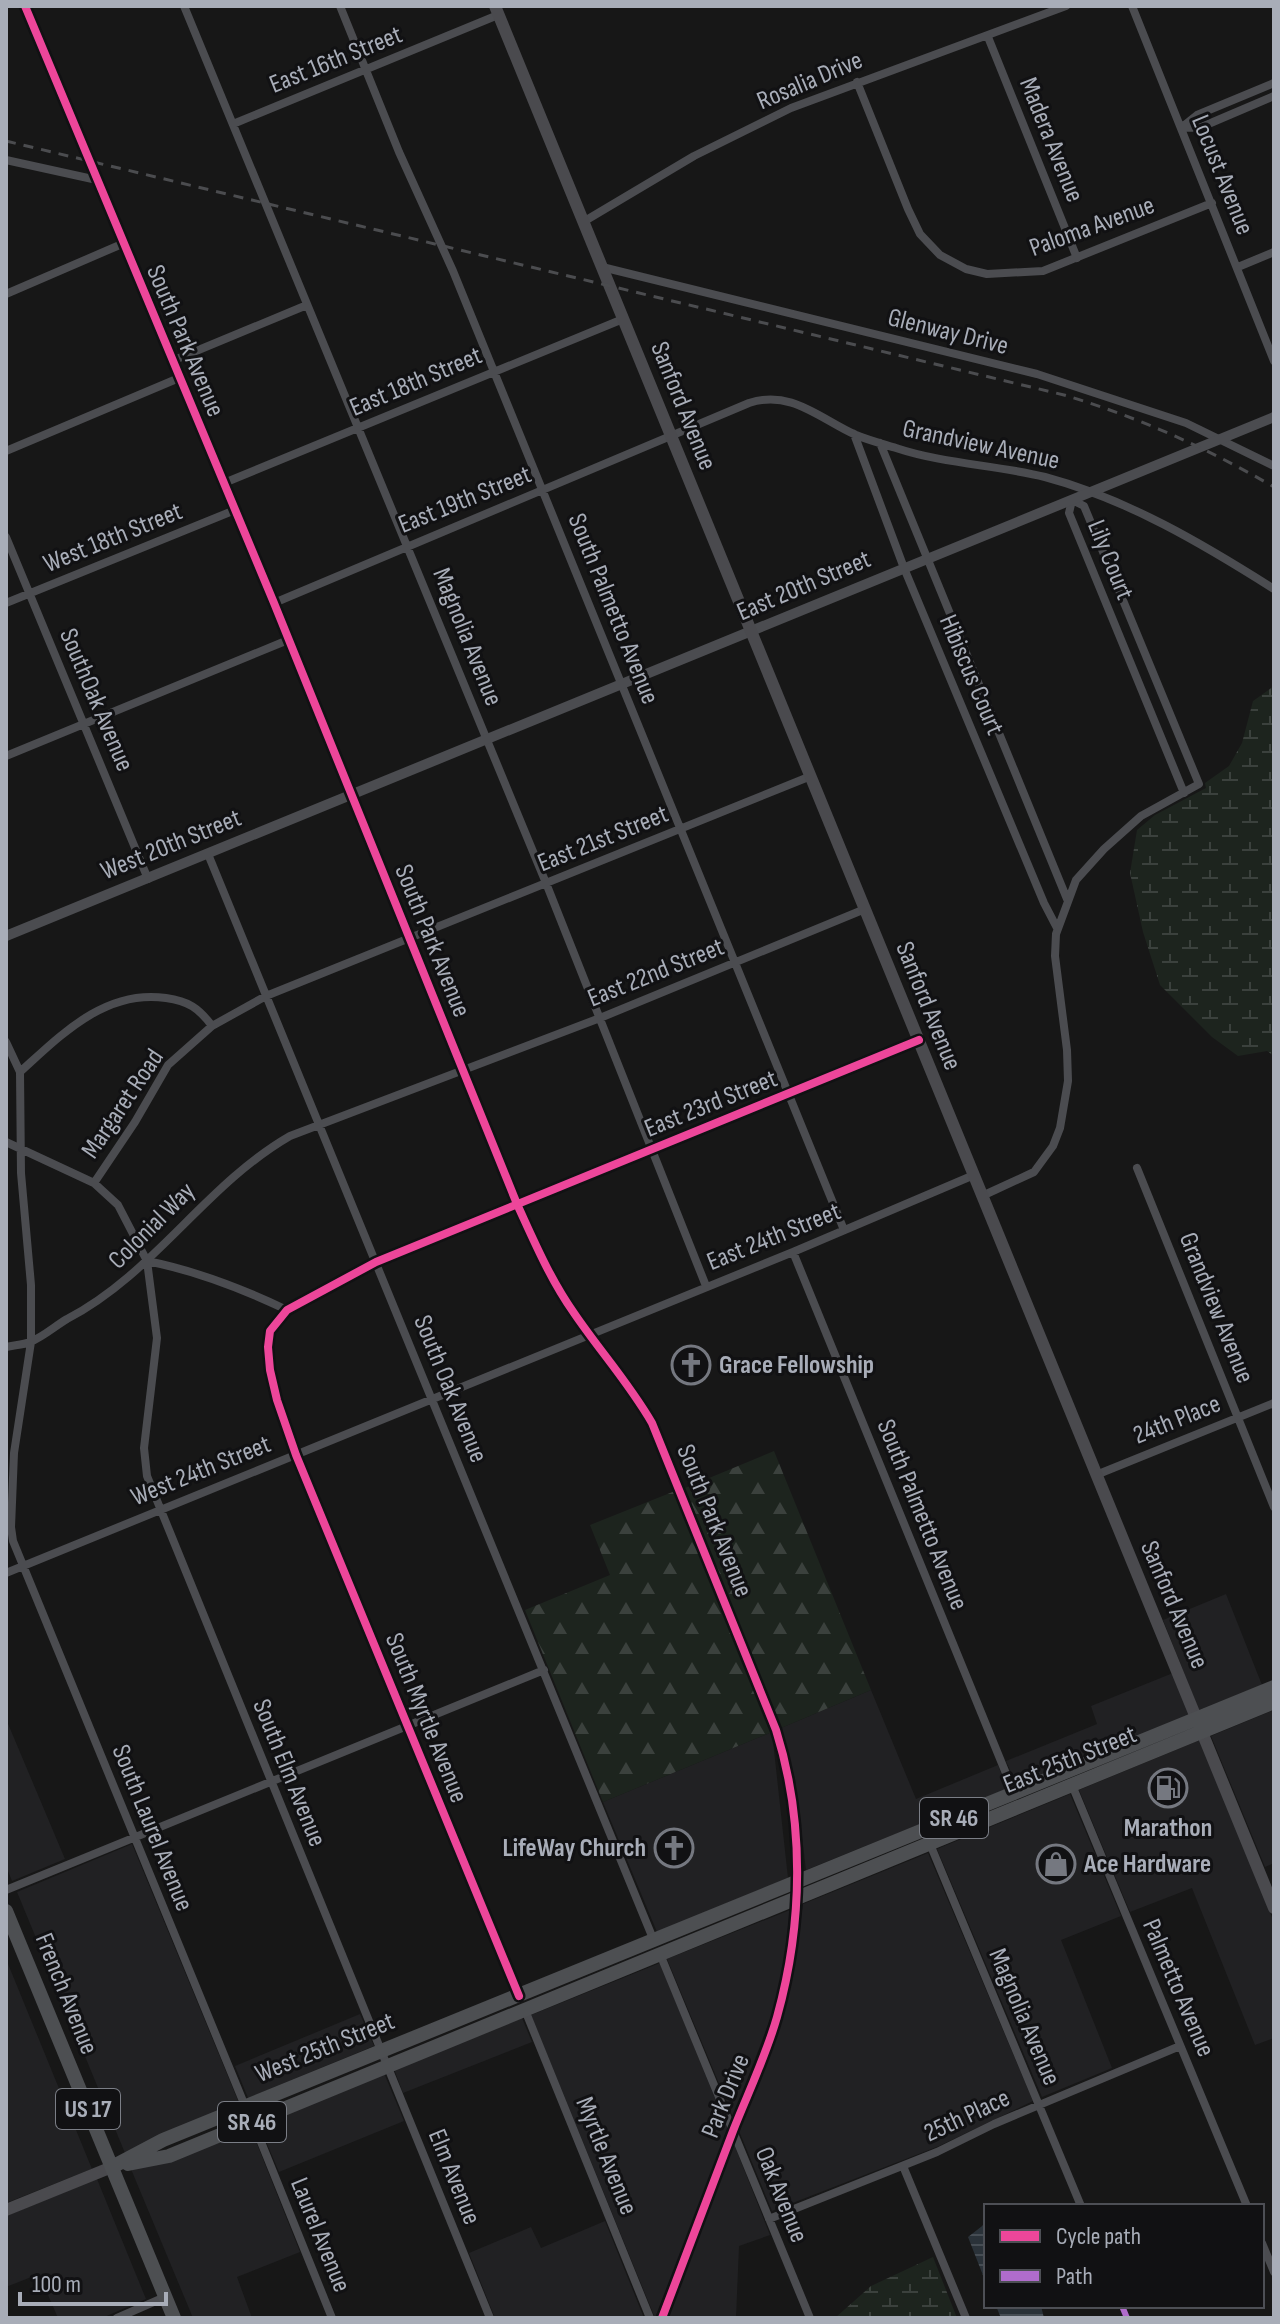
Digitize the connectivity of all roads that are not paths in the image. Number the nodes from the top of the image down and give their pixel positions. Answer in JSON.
{"nodes":[{"id":1,"x":25,"y":6,"type":"edge"},
{"id":2,"x":184,"y":6,"type":"edge"},
{"id":3,"x":340,"y":6,"type":"edge"},
{"id":4,"x":1066,"y":6,"type":"edge"},
{"id":5,"x":1132,"y":6,"type":"edge"},
{"id":6,"x":496,"y":10,"type":"edge"},
{"id":7,"x":988,"y":37,"type":"junction"},
{"id":8,"x":365,"y":69,"type":"junction"},
{"id":9,"x":857,"y":82,"type":"junction"},
{"id":10,"x":1274,"y":83,"type":"edge"},
{"id":11,"x":1274,"y":96,"type":"edge"},
{"id":12,"x":233,"y":124,"type":"junction"},
{"id":13,"x":1182,"y":127,"type":"junction"},
{"id":14,"x":6,"y":160,"type":"edge"},
{"id":15,"x":97,"y":180,"type":"junction"},
{"id":16,"x":1212,"y":203,"type":"junction"},
{"id":17,"x":583,"y":222,"type":"junction"},
{"id":18,"x":122,"y":244,"type":"junction"},
{"id":19,"x":1274,"y":252,"type":"edge"},
{"id":20,"x":1077,"y":258,"type":"junction"},
{"id":21,"x":602,"y":267,"type":"junction"},
{"id":22,"x":1238,"y":267,"type":"junction"},
{"id":23,"x":6,"y":294,"type":"edge"},
{"id":24,"x":307,"y":305,"type":"junction"},
{"id":25,"x":623,"y":319,"type":"junction"},
{"id":26,"x":172,"y":361,"type":"junction"},
{"id":27,"x":1274,"y":361,"type":"edge"},
{"id":28,"x":494,"y":371,"type":"junction"},
{"id":29,"x":179,"y":378,"type":"junction"},
{"id":30,"x":1274,"y":417,"type":"edge"},
{"id":31,"x":358,"y":427,"type":"junction"},
{"id":32,"x":854,"y":434,"type":"junction"},
{"id":33,"x":671,"y":435,"type":"junction"},
{"id":34,"x":1222,"y":438,"type":"junction"},
{"id":35,"x":880,"y":443,"type":"junction"},
{"id":36,"x":6,"y":451,"type":"edge"},
{"id":37,"x":1274,"y":466,"type":"edge"},
{"id":38,"x":224,"y":483,"type":"junction"},
{"id":39,"x":543,"y":490,"type":"junction"},
{"id":40,"x":1093,"y":492,"type":"junction"},
{"id":41,"x":1072,"y":500,"type":"junction"},
{"id":42,"x":235,"y":510,"type":"junction"},
{"id":43,"x":6,"y":537,"type":"edge"},
{"id":44,"x":408,"y":545,"type":"junction"},
{"id":45,"x":926,"y":559,"type":"junction"},
{"id":46,"x":904,"y":568,"type":"junction"},
{"id":47,"x":1274,"y":589,"type":"edge"},
{"id":48,"x":29,"y":593,"type":"junction"},
{"id":49,"x":6,"y":603,"type":"edge"},
{"id":50,"x":274,"y":603,"type":"junction"},
{"id":51,"x":752,"y":632,"type":"junction"},
{"id":52,"x":288,"y":640,"type":"junction"},
{"id":53,"x":622,"y":684,"type":"junction"},
{"id":54,"x":85,"y":724,"type":"junction"},
{"id":55,"x":487,"y":739,"type":"junction"},
{"id":56,"x":6,"y":756,"type":"edge"},
{"id":57,"x":811,"y":776,"type":"junction"},
{"id":58,"x":1184,"y":793,"type":"junction"},
{"id":59,"x":352,"y":795,"type":"junction"},
{"id":60,"x":681,"y":828,"type":"junction"},
{"id":61,"x":208,"y":854,"type":"junction"},
{"id":62,"x":148,"y":879,"type":"junction"},
{"id":63,"x":546,"y":883,"type":"junction"},
{"id":64,"x":1067,"y":899,"type":"junction"},
{"id":65,"x":865,"y":909,"type":"junction"},
{"id":66,"x":1057,"y":928,"type":"junction"},
{"id":67,"x":6,"y":936,"type":"edge"},
{"id":68,"x":409,"y":939,"type":"junction"},
{"id":69,"x":735,"y":962,"type":"junction"},
{"id":70,"x":266,"y":996,"type":"junction"},
{"id":71,"x":600,"y":1018,"type":"junction"},
{"id":72,"x":212,"y":1026,"type":"junction"},
{"id":73,"x":919,"y":1040,"type":"junction"},
{"id":74,"x":6,"y":1042,"type":"edge"},
{"id":75,"x":461,"y":1070,"type":"junction"},
{"id":76,"x":20,"y":1072,"type":"junction"},
{"id":77,"x":789,"y":1094,"type":"junction"},
{"id":78,"x":320,"y":1125,"type":"junction"},
{"id":79,"x":6,"y":1142,"type":"edge"},
{"id":80,"x":20,"y":1148,"type":"junction"},
{"id":81,"x":652,"y":1149,"type":"junction"},
{"id":82,"x":1137,"y":1168,"type":"dead end"},
{"id":83,"x":974,"y":1175,"type":"junction"},
{"id":84,"x":94,"y":1183,"type":"junction"},
{"id":85,"x":982,"y":1196,"type":"junction"},
{"id":86,"x":517,"y":1204,"type":"junction"},
{"id":87,"x":844,"y":1230,"type":"junction"},
{"id":88,"x":793,"y":1252,"type":"junction"},
{"id":89,"x":147,"y":1261,"type":"junction"},
{"id":90,"x":376,"y":1262,"type":"junction"},
{"id":91,"x":706,"y":1286,"type":"junction"},
{"id":92,"x":287,"y":1310,"type":"junction"},
{"id":93,"x":589,"y":1334,"type":"junction"},
{"id":94,"x":31,"y":1342,"type":"junction"},
{"id":95,"x":6,"y":1347,"type":"edge"},
{"id":96,"x":432,"y":1398,"type":"junction"},
{"id":97,"x":1274,"y":1403,"type":"edge"},
{"id":98,"x":1239,"y":1417,"type":"junction"},
{"id":99,"x":10,"y":1455,"type":"edge"},
{"id":100,"x":296,"y":1455,"type":"junction"},
{"id":101,"x":1096,"y":1475,"type":"junction"},
{"id":102,"x":1274,"y":1507,"type":"edge"},
{"id":103,"x":159,"y":1510,"type":"junction"},
{"id":104,"x":23,"y":1566,"type":"junction"},
{"id":105,"x":6,"y":1573,"type":"edge"},
{"id":106,"x":544,"y":1670,"type":"junction"},
{"id":107,"x":1274,"y":1687,"type":"edge"},
{"id":108,"x":1274,"y":1702,"type":"edge"},
{"id":109,"x":1200,"y":1725,"type":"junction"},
{"id":110,"x":408,"y":1726,"type":"junction"},
{"id":111,"x":271,"y":1782,"type":"junction"},
{"id":112,"x":1041,"y":1782,"type":"junction"},
{"id":113,"x":1072,"y":1785,"type":"junction"},
{"id":114,"x":1014,"y":1793,"type":"junction"},
{"id":115,"x":997,"y":1816,"type":"junction"},
{"id":116,"x":134,"y":1837,"type":"junction"},
{"id":117,"x":930,"y":1844,"type":"junction"},
{"id":118,"x":798,"y":1882,"type":"junction"},
{"id":119,"x":6,"y":1890,"type":"edge"},
{"id":120,"x":796,"y":1898,"type":"junction"},
{"id":121,"x":1274,"y":1908,"type":"edge"},
{"id":122,"x":6,"y":1911,"type":"edge"},
{"id":123,"x":657,"y":1948,"type":"junction"},
{"id":124,"x":584,"y":1969,"type":"junction"},
{"id":125,"x":519,"y":1996,"type":"junction"},
{"id":126,"x":525,"y":2010,"type":"junction"},
{"id":127,"x":1180,"y":2046,"type":"junction"},
{"id":128,"x":382,"y":2051,"type":"junction"},
{"id":129,"x":388,"y":2066,"type":"junction"},
{"id":130,"x":1040,"y":2104,"type":"junction"},
{"id":131,"x":245,"y":2106,"type":"junction"},
{"id":132,"x":253,"y":2122,"type":"junction"},
{"id":133,"x":733,"y":2130,"type":"junction"},
{"id":134,"x":903,"y":2166,"type":"junction"},
{"id":135,"x":112,"y":2167,"type":"junction"},
{"id":136,"x":1080,"y":2204,"type":"edge"},
{"id":137,"x":1246,"y":2204,"type":"edge"},
{"id":138,"x":6,"y":2210,"type":"edge"},
{"id":139,"x":769,"y":2219,"type":"junction"},
{"id":140,"x":1264,"y":2248,"type":"edge"},
{"id":141,"x":1274,"y":2272,"type":"edge"},
{"id":142,"x":165,"y":2297,"type":"junction"},
{"id":143,"x":117,"y":2318,"type":"edge"},
{"id":144,"x":174,"y":2318,"type":"edge"},
{"id":145,"x":332,"y":2318,"type":"edge"},
{"id":146,"x":490,"y":2318,"type":"edge"},
{"id":147,"x":650,"y":2318,"type":"edge"},
{"id":148,"x":662,"y":2318,"type":"edge"},
{"id":149,"x":810,"y":2318,"type":"edge"},
{"id":150,"x":966,"y":2318,"type":"edge"}],
"edges":[{"from":1,"to":15,"type":"street","name":"South Park Avenue"},
{"from":2,"to":12,"type":"street","name":"Magnolia Avenue"},
{"from":3,"to":8,"type":"street","name":"South Palmetto Avenue"},
{"from":4,"to":7,"type":"street","name":"Rosalia Drive"},
{"from":5,"to":13,"type":"street","name":"Locust Avenue"},
{"from":6,"to":8,"type":"street","name":"East 16th Street"},
{"from":6,"to":17,"type":"main road","name":"Sanford Avenue"},
{"from":7,"to":9,"type":"street","name":"Rosalia Drive"},
{"from":7,"to":20,"type":"street","name":"Madera Avenue"},
{"from":8,"to":12,"type":"street","name":"East 16th Street"},
{"from":8,"to":28,"type":"street","name":"South Palmetto Avenue"},
{"from":9,"to":17,"type":"street","name":"Rosalia Drive"},
{"from":9,"to":20,"type":"street","name":"Paloma Avenue"},
{"from":10,"to":13,"type":"street"},
{"from":11,"to":13,"type":"street"},
{"from":12,"to":24,"type":"street","name":"Magnolia Avenue"},
{"from":13,"to":16,"type":"street","name":"Locust Avenue"},
{"from":14,"to":15,"type":"street"},
{"from":15,"to":18,"type":"street","name":"South Park Avenue"},
{"from":16,"to":20,"type":"street","name":"Paloma Avenue"},
{"from":16,"to":22,"type":"street","name":"Locust Avenue"},
{"from":17,"to":21,"type":"main road","name":"Sanford Avenue"},
{"from":18,"to":23,"type":"street"},
{"from":18,"to":26,"type":"street","name":"South Park Avenue"},
{"from":19,"to":22,"type":"street"},
{"from":21,"to":25,"type":"main road","name":"Sanford Avenue"},
{"from":21,"to":34,"type":"street","name":"Glenway Drive"},
{"from":22,"to":27,"type":"street","name":"Locust Avenue"},
{"from":24,"to":26,"type":"street"},
{"from":24,"to":31,"type":"street","name":"Magnolia Avenue"},
{"from":25,"to":28,"type":"street","name":"East 18th Street"},
{"from":25,"to":33,"type":"main road","name":"Sanford Avenue"},
{"from":26,"to":29,"type":"street","name":"South Park Avenue"},
{"from":28,"to":31,"type":"street","name":"East 18th Street"},
{"from":28,"to":39,"type":"street","name":"South Palmetto Avenue"},
{"from":29,"to":36,"type":"street"},
{"from":29,"to":38,"type":"street","name":"South Park Avenue"},
{"from":30,"to":34,"type":"street","name":"East 20th Street"},
{"from":31,"to":38,"type":"street","name":"East 18th Street"},
{"from":31,"to":44,"type":"street","name":"Magnolia Avenue"},
{"from":32,"to":33,"type":"street","name":"Grandview Avenue"},
{"from":32,"to":35,"type":"street","name":"Grandview Avenue"},
{"from":32,"to":46,"type":"street","name":"Hibiscus Court"},
{"from":33,"to":39,"type":"street","name":"East 19th Street"},
{"from":33,"to":51,"type":"main road","name":"Sanford Avenue"},
{"from":34,"to":37,"type":"street","name":"Glenway Drive"},
{"from":34,"to":40,"type":"street","name":"East 20th Street"},
{"from":35,"to":40,"type":"street","name":"Grandview Avenue"},
{"from":35,"to":45,"type":"street","name":"Hibiscus Court"},
{"from":38,"to":42,"type":"street","name":"South Park Avenue"},
{"from":39,"to":44,"type":"street","name":"East 19th Street"},
{"from":39,"to":53,"type":"street","name":"South Palmetto Avenue"},
{"from":40,"to":41,"type":"street","name":"East 20th Street"},
{"from":40,"to":47,"type":"street","name":"Grandview Avenue"},
{"from":41,"to":45,"type":"street","name":"East 20th Street"},
{"from":41,"to":58,"type":"street","name":"Lily Court"},
{"from":41,"to":58,"type":"street","name":"Lily Court"},
{"from":42,"to":48,"type":"street","name":"West 18th Street"},
{"from":42,"to":50,"type":"street","name":"South Park Avenue"},
{"from":43,"to":48,"type":"street","name":"SouthOak Avenue"},
{"from":44,"to":50,"type":"street","name":"East 19th Street"},
{"from":44,"to":55,"type":"street","name":"Magnolia Avenue"},
{"from":45,"to":46,"type":"street","name":"East 20th Street"},
{"from":45,"to":64,"type":"street","name":"Hibiscus Court"},
{"from":46,"to":51,"type":"street","name":"East 20th Street"},
{"from":46,"to":66,"type":"street","name":"Hibiscus Court"},
{"from":48,"to":49,"type":"street","name":"West 18th Street"},
{"from":48,"to":54,"type":"street","name":"SouthOak Avenue"},
{"from":50,"to":52,"type":"street","name":"South Park Avenue"},
{"from":51,"to":53,"type":"street","name":"East 20th Street"},
{"from":51,"to":57,"type":"main road","name":"Sanford Avenue"},
{"from":52,"to":54,"type":"street"},
{"from":52,"to":59,"type":"street","name":"South Park Avenue"},
{"from":53,"to":55,"type":"street","name":"East 20th Street"},
{"from":53,"to":60,"type":"street","name":"South Palmetto Avenue"},
{"from":54,"to":56,"type":"street"},
{"from":54,"to":62,"type":"street","name":"SouthOak Avenue"},
{"from":55,"to":59,"type":"street","name":"East 20th Street"},
{"from":55,"to":63,"type":"street","name":"Magnolia Avenue"},
{"from":57,"to":60,"type":"street","name":"East 21st Street"},
{"from":57,"to":65,"type":"main road","name":"Sanford Avenue"},
{"from":58,"to":64,"type":"street"},
{"from":59,"to":61,"type":"street","name":"West 20th Street"},
{"from":59,"to":68,"type":"street","name":"South Park Avenue"},
{"from":60,"to":63,"type":"street","name":"East 21st Street"},
{"from":60,"to":69,"type":"street","name":"South Palmetto Avenue"},
{"from":61,"to":62,"type":"street","name":"West 20th Street"},
{"from":61,"to":70,"type":"street","name":"South Oak Avenue"},
{"from":62,"to":67,"type":"street","name":"West 20th Street"},
{"from":63,"to":68,"type":"street","name":"East 21st Street"},
{"from":63,"to":71,"type":"street","name":"Magnolia Avenue"},
{"from":64,"to":66,"type":"street"},
{"from":65,"to":69,"type":"street","name":"East 22nd Street"},
{"from":65,"to":73,"type":"main road","name":"Sanford Avenue"},
{"from":66,"to":85,"type":"street"},
{"from":68,"to":70,"type":"street","name":"East 21st Street"},
{"from":68,"to":75,"type":"street","name":"South Park Avenue"},
{"from":69,"to":71,"type":"street","name":"East 22nd Street"},
{"from":69,"to":77,"type":"street","name":"South Palmetto Avenue"},
{"from":70,"to":72,"type":"street","name":"Margaret Road"},
{"from":70,"to":78,"type":"street","name":"South Oak Avenue"},
{"from":71,"to":75,"type":"street","name":"East 22nd Street"},
{"from":71,"to":81,"type":"street","name":"Magnolia Avenue"},
{"from":72,"to":76,"type":"street"},
{"from":72,"to":84,"type":"street","name":"Margaret Road"},
{"from":73,"to":77,"type":"street","name":"East 23rd Street"},
{"from":73,"to":83,"type":"main road","name":"Sanford Avenue"},
{"from":74,"to":76,"type":"street"},
{"from":75,"to":78,"type":"street","name":"East 22nd Street"},
{"from":75,"to":86,"type":"street","name":"South Park Avenue"},
{"from":76,"to":80,"type":"street","name":"South Laurel Avenue"},
{"from":77,"to":81,"type":"street","name":"East 23rd Street"},
{"from":77,"to":87,"type":"street","name":"South Palmetto Avenue"},
{"from":78,"to":89,"type":"street","name":"Colonial Way"},
{"from":78,"to":90,"type":"street","name":"South Oak Avenue"},
{"from":79,"to":80,"type":"street"},
{"from":80,"to":84,"type":"street"},
{"from":80,"to":94,"type":"street","name":"South Laurel Avenue"},
{"from":81,"to":86,"type":"street","name":"East 23rd Street"},
{"from":81,"to":91,"type":"street","name":"Magnolia Avenue"},
{"from":82,"to":98,"type":"street","name":"Grandview Avenue"},
{"from":83,"to":85,"type":"main road","name":"Sanford Avenue"},
{"from":83,"to":87,"type":"street","name":"East 24th Street"},
{"from":84,"to":89,"type":"street","name":"South Elm Avenue"},
{"from":85,"to":101,"type":"main road","name":"Sanford Avenue"},
{"from":86,"to":90,"type":"street","name":"East 23rd Street"},
{"from":86,"to":93,"type":"street","name":"South Park Avenue"},
{"from":87,"to":88,"type":"street","name":"East 24th Street"},
{"from":88,"to":91,"type":"street","name":"East 24th Street"},
{"from":88,"to":114,"type":"street","name":"South Palmetto Avenue"},
{"from":89,"to":92,"type":"street"},
{"from":89,"to":94,"type":"street","name":"Colonial Way"},
{"from":89,"to":103,"type":"street","name":"South Elm Avenue"},
{"from":90,"to":92,"type":"street","name":"East 23rd Street"},
{"from":90,"to":96,"type":"street","name":"South Oak Avenue"},
{"from":91,"to":93,"type":"street","name":"East 24th Street"},
{"from":92,"to":100,"type":"street","name":"South Myrtle Avenue"},
{"from":93,"to":96,"type":"street","name":"West 24th Street"},
{"from":93,"to":118,"type":"street","name":"South Park Avenue"},
{"from":94,"to":95,"type":"street","name":"Colonial Way"},
{"from":94,"to":99,"type":"street","name":"South Laurel Avenue"},
{"from":96,"to":100,"type":"street","name":"West 24th Street"},
{"from":96,"to":106,"type":"street","name":"South Oak Avenue"},
{"from":97,"to":98,"type":"street","name":"24th Place"},
{"from":98,"to":101,"type":"street","name":"24th Place"},
{"from":98,"to":102,"type":"street","name":"Grandview Avenue"},
{"from":99,"to":104,"type":"street","name":"South Laurel Avenue"},
{"from":100,"to":103,"type":"street","name":"West 24th Street"},
{"from":100,"to":110,"type":"street","name":"South Myrtle Avenue"},
{"from":101,"to":109,"type":"main road","name":"Sanford Avenue"},
{"from":103,"to":104,"type":"street","name":"West 24th Street"},
{"from":103,"to":111,"type":"street","name":"South Elm Avenue"},
{"from":104,"to":105,"type":"street","name":"West 24th Street"},
{"from":104,"to":116,"type":"street","name":"South Laurel Avenue"},
{"from":106,"to":110,"type":"street"},
{"from":106,"to":123,"type":"street","name":"South Oak Avenue"},
{"from":107,"to":109,"type":"main road","name":"East 25th Street","number":"SR 46"},
{"from":108,"to":109,"type":"main road","name":"East 25th Street","number":"SR 46"},
{"from":109,"to":112,"type":"main road","name":"East 25th Street","number":"SR 46"},
{"from":109,"to":113,"type":"main road","name":"East 25th Street","number":"SR 46"},
{"from":109,"to":121,"type":"main road","name":"Sanford Avenue"},
{"from":110,"to":111,"type":"street"},
{"from":110,"to":125,"type":"street","name":"South Myrtle Avenue"},
{"from":111,"to":116,"type":"street"},
{"from":111,"to":128,"type":"street","name":"South Elm Avenue"},
{"from":112,"to":114,"type":"main road","name":"East 25th Street","number":"SR 46"},
{"from":112,"to":115,"type":"main road"},
{"from":113,"to":115,"type":"main road","name":"East 25th Street","number":"SR 46"},
{"from":113,"to":127,"type":"street","name":"Palmetto Avenue"},
{"from":114,"to":118,"type":"main road","name":"East 25th Street","number":"SR 46"},
{"from":115,"to":117,"type":"main road","name":"East 25th Street","number":"SR 46"},
{"from":116,"to":119,"type":"street"},
{"from":116,"to":131,"type":"street","name":"South Laurel Avenue"},
{"from":117,"to":120,"type":"main road","name":"East 25th Street","number":"SR 46"},
{"from":117,"to":130,"type":"street","name":"Magnolia Avenue"},
{"from":118,"to":120,"type":"street","name":"Park Drive"},
{"from":118,"to":123,"type":"main road","name":"West 25th Street","number":"SR 46"},
{"from":120,"to":123,"type":"main road","name":"West 25th Street","number":"SR 46"},
{"from":120,"to":133,"type":"street","name":"Park Drive"},
{"from":122,"to":135,"type":"main road","name":"French Avenue","number":"US 17"},
{"from":123,"to":124,"type":"main road","name":"West 25th Street","number":"SR 46"},
{"from":123,"to":126,"type":"main road","name":"West 25th Street","number":"SR 46"},
{"from":123,"to":133,"type":"street","name":"Oak Avenue"},
{"from":124,"to":125,"type":"main road","name":"West 25th Street","number":"SR 46"},
{"from":124,"to":126,"type":"main road"},
{"from":125,"to":128,"type":"main road","name":"West 25th Street","number":"SR 46"},
{"from":126,"to":129,"type":"main road","name":"West 25th Street","number":"SR 46"},
{"from":126,"to":147,"type":"street","name":"Myrtle Avenue"},
{"from":127,"to":130,"type":"street","name":"25th Place"},
{"from":127,"to":137,"type":"street","name":"Palmetto Avenue"},
{"from":128,"to":129,"type":"street","name":"Elm Avenue"},
{"from":128,"to":131,"type":"main road","name":"West 25th Street","number":"SR 46"},
{"from":129,"to":132,"type":"main road","name":"West 25th Street","number":"SR 46"},
{"from":129,"to":146,"type":"street","name":"Elm Avenue"},
{"from":130,"to":134,"type":"street","name":"25th Place"},
{"from":130,"to":136,"type":"street","name":"Magnolia Avenue"},
{"from":131,"to":135,"type":"main road","name":"West 25th Street","number":"SR 46"},
{"from":132,"to":135,"type":"main road","name":"West 25th Street","number":"SR 46"},
{"from":132,"to":145,"type":"street","name":"Laurel Avenue"},
{"from":133,"to":139,"type":"street","name":"Oak Avenue"},
{"from":133,"to":148,"type":"street","name":"Park Drive"},
{"from":134,"to":139,"type":"street","name":"25th Place"},
{"from":134,"to":150,"type":"street"},
{"from":135,"to":138,"type":"main road"},
{"from":135,"to":142,"type":"main road","name":"French Avenue","number":"US 17"},
{"from":139,"to":149,"type":"street","name":"Oak Avenue"},
{"from":140,"to":141,"type":"street"},
{"from":142,"to":143,"type":"street"},
{"from":142,"to":144,"type":"main road","name":"French Avenue","number":"US 17"}]}
